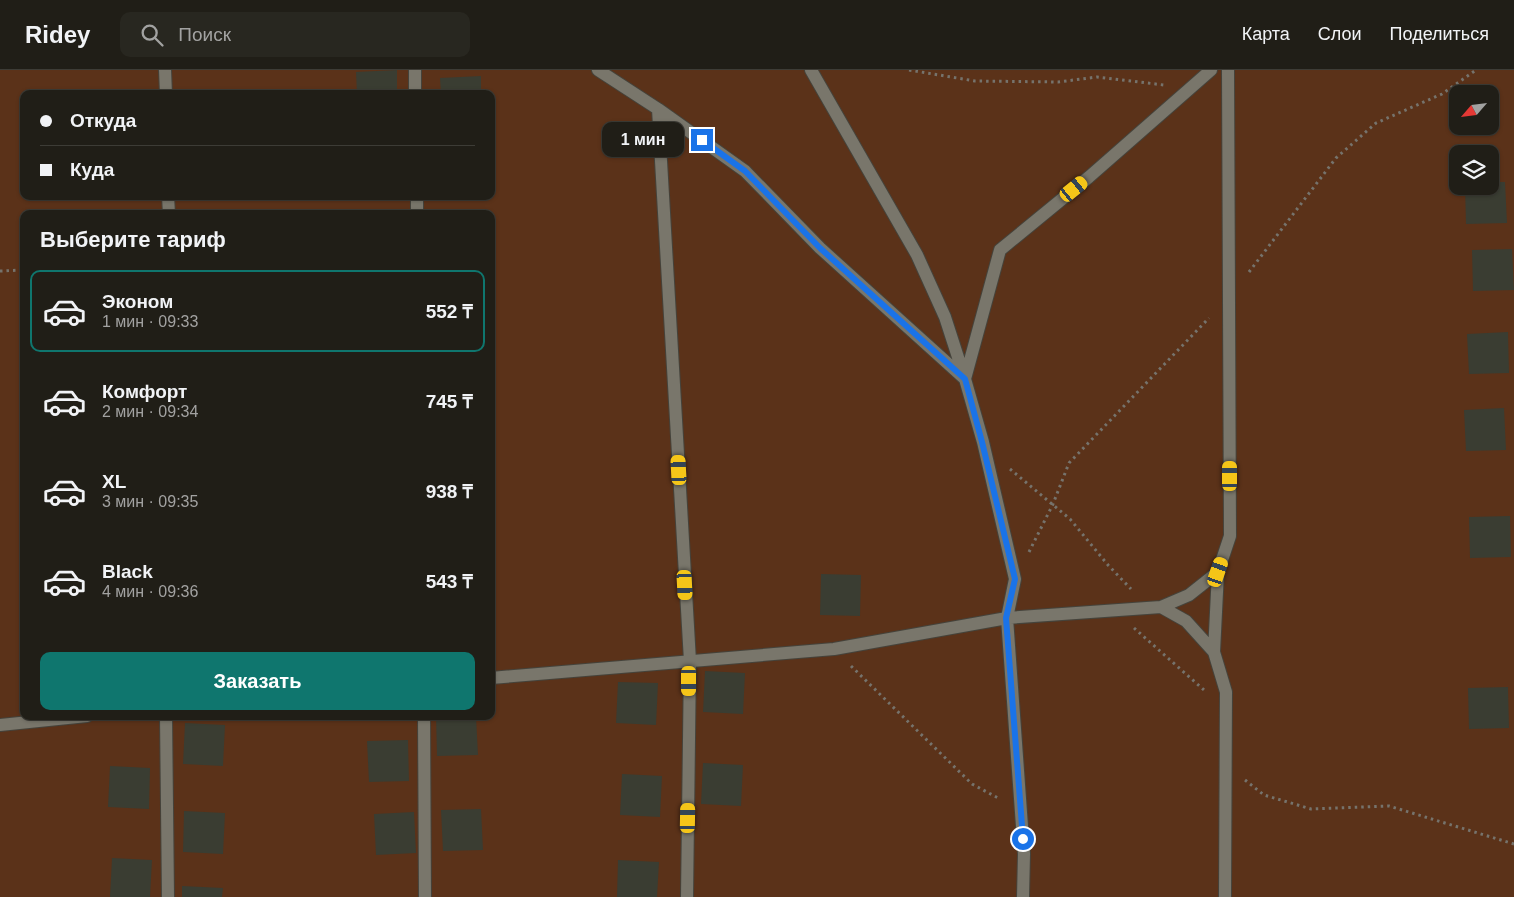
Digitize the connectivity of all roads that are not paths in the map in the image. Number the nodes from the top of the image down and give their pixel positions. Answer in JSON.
{"nodes":[{"id":1,"x":166,"y":70,"type":"edge"},
{"id":2,"x":415,"y":70,"type":"edge"},
{"id":3,"x":598,"y":70,"type":"edge"},
{"id":4,"x":811,"y":70,"type":"edge"},
{"id":5,"x":1211,"y":70,"type":"edge"},
{"id":6,"x":1228,"y":70,"type":"edge"},
{"id":7,"x":166,"y":90,"type":"edge"},
{"id":8,"x":415,"y":90,"type":"edge"},
{"id":9,"x":658,"y":109,"type":"junction"},
{"id":10,"x":965,"y":379,"type":"junction"},
{"id":11,"x":1218,"y":572,"type":"junction"},
{"id":12,"x":1161,"y":607,"type":"junction"},
{"id":13,"x":1006,"y":618,"type":"junction"},
{"id":14,"x":1214,"y":652,"type":"junction"},
{"id":15,"x":690,"y":661,"type":"junction"},
{"id":16,"x":495,"y":678,"type":"edge"},
{"id":17,"x":44,"y":720,"type":"edge"},
{"id":18,"x":166,"y":720,"type":"edge"},
{"id":19,"x":424,"y":720,"type":"edge"},
{"id":20,"x":0,"y":724,"type":"edge"},
{"id":21,"x":168,"y":897,"type":"edge"},
{"id":22,"x":426,"y":897,"type":"edge"},
{"id":23,"x":687,"y":897,"type":"edge"},
{"id":24,"x":1024,"y":897,"type":"edge"},
{"id":25,"x":1225,"y":897,"type":"edge"}],
"edges":[{"from":1,"to":7,"type":"street"},
{"from":2,"to":8,"type":"street"},
{"from":3,"to":9,"type":"street"},
{"from":4,"to":10,"type":"street"},
{"from":5,"to":10,"type":"street"},
{"from":6,"to":11,"type":"street"},
{"from":9,"to":10,"type":"street"},
{"from":9,"to":15,"type":"street"},
{"from":10,"to":13,"type":"street"},
{"from":11,"to":12,"type":"street"},
{"from":11,"to":14,"type":"street"},
{"from":12,"to":13,"type":"street"},
{"from":12,"to":14,"type":"street"},
{"from":13,"to":15,"type":"street"},
{"from":13,"to":24,"type":"street"},
{"from":14,"to":25,"type":"street"},
{"from":15,"to":16,"type":"street"},
{"from":15,"to":23,"type":"street"},
{"from":17,"to":20,"type":"street"},
{"from":18,"to":21,"type":"street"},
{"from":19,"to":22,"type":"street"}]}
